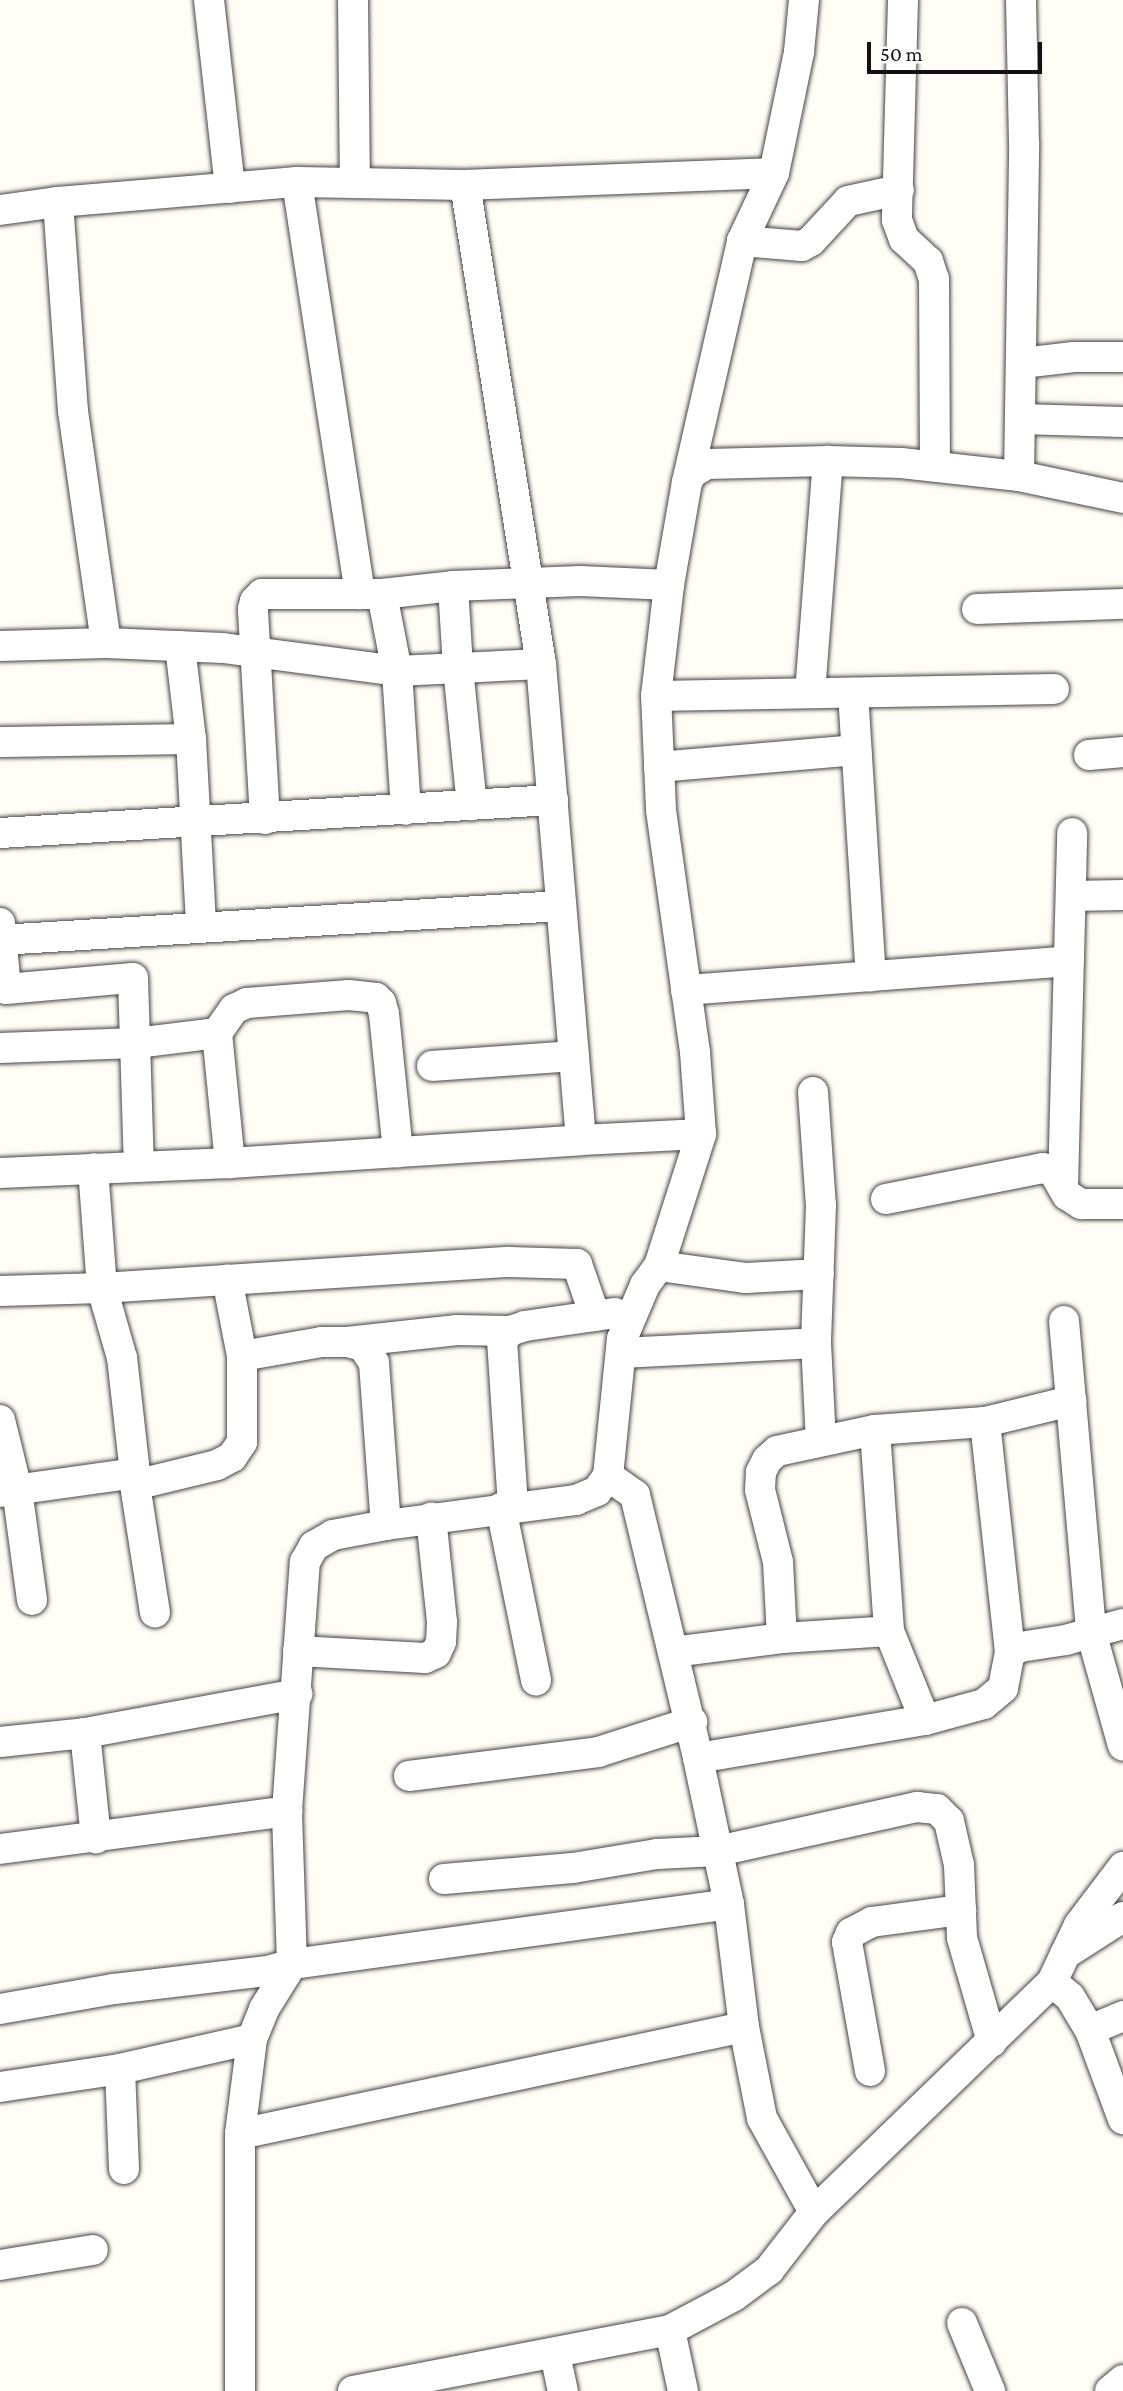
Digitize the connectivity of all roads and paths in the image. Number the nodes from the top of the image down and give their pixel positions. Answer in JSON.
{"nodes":[{"id":1,"x":209,"y":0,"type":"edge"},
{"id":2,"x":353,"y":0,"type":"edge"},
{"id":3,"x":804,"y":0,"type":"edge"},
{"id":4,"x":903,"y":0,"type":"edge"},
{"id":5,"x":1021,"y":0,"type":"edge"},
{"id":6,"x":774,"y":173,"type":"junction"},
{"id":7,"x":297,"y":182,"type":"junction"},
{"id":8,"x":355,"y":183,"type":"junction"},
{"id":9,"x":465,"y":185,"type":"junction"},
{"id":10,"x":230,"y":188,"type":"junction"},
{"id":11,"x":899,"y":190,"type":"junction"},
{"id":12,"x":58,"y":202,"type":"junction"},
{"id":13,"x":0,"y":210,"type":"edge"},
{"id":14,"x":742,"y":241,"type":"junction"},
{"id":15,"x":1123,"y":357,"type":"edge"},
{"id":16,"x":1022,"y":363,"type":"junction"},
{"id":17,"x":1020,"y":419,"type":"junction"},
{"id":18,"x":1123,"y":422,"type":"edge"},
{"id":19,"x":828,"y":461,"type":"junction"},
{"id":20,"x":935,"y":466,"type":"junction"},
{"id":21,"x":1019,"y":476,"type":"junction"},
{"id":22,"x":687,"y":482,"type":"junction"},
{"id":23,"x":1123,"y":498,"type":"edge"},
{"id":24,"x":530,"y":583,"type":"junction"},
{"id":25,"x":669,"y":585,"type":"junction"},
{"id":26,"x":453,"y":586,"type":"junction"},
{"id":27,"x":371,"y":594,"type":"junction"},
{"id":28,"x":1123,"y":604,"type":"edge"},
{"id":29,"x":977,"y":609,"type":"dead end"},
{"id":30,"x":106,"y":643,"type":"junction"},
{"id":31,"x":0,"y":646,"type":"edge"},
{"id":32,"x":180,"y":646,"type":"junction"},
{"id":33,"x":254,"y":653,"type":"junction"},
{"id":34,"x":541,"y":664,"type":"junction"},
{"id":35,"x":458,"y":668,"type":"junction"},
{"id":36,"x":397,"y":671,"type":"junction"},
{"id":37,"x":1054,"y":689,"type":"dead end"},
{"id":38,"x":810,"y":693,"type":"junction"},
{"id":39,"x":853,"y":693,"type":"junction"},
{"id":40,"x":656,"y":696,"type":"junction"},
{"id":41,"x":191,"y":738,"type":"junction"},
{"id":42,"x":0,"y":742,"type":"edge"},
{"id":43,"x":856,"y":750,"type":"junction"},
{"id":44,"x":1123,"y":752,"type":"edge"},
{"id":45,"x":1089,"y":755,"type":"dead end"},
{"id":46,"x":659,"y":767,"type":"junction"},
{"id":47,"x":553,"y":800,"type":"junction"},
{"id":48,"x":472,"y":805,"type":"junction"},
{"id":49,"x":406,"y":810,"type":"junction"},
{"id":50,"x":265,"y":819,"type":"junction"},
{"id":51,"x":197,"y":824,"type":"junction"},
{"id":52,"x":0,"y":833,"type":"edge"},
{"id":53,"x":1072,"y":833,"type":"dead end"},
{"id":54,"x":1123,"y":895,"type":"edge"},
{"id":55,"x":1071,"y":896,"type":"junction"},
{"id":56,"x":561,"y":906,"type":"junction"},
{"id":57,"x":201,"y":926,"type":"junction"},
{"id":58,"x":1,"y":934,"type":"edge"},
{"id":59,"x":1069,"y":961,"type":"junction"},
{"id":60,"x":872,"y":976,"type":"junction"},
{"id":61,"x":686,"y":990,"type":"junction"},
{"id":62,"x":217,"y":1034,"type":"junction"},
{"id":63,"x":136,"y":1043,"type":"junction"},
{"id":64,"x":0,"y":1048,"type":"edge"},
{"id":65,"x":574,"y":1056,"type":"junction"},
{"id":66,"x":432,"y":1066,"type":"dead end"},
{"id":67,"x":813,"y":1092,"type":"dead end"},
{"id":68,"x":701,"y":1134,"type":"junction"},
{"id":69,"x":581,"y":1140,"type":"junction"},
{"id":70,"x":398,"y":1152,"type":"junction"},
{"id":71,"x":230,"y":1163,"type":"junction"},
{"id":72,"x":139,"y":1167,"type":"junction"},
{"id":73,"x":93,"y":1168,"type":"junction"},
{"id":74,"x":0,"y":1173,"type":"edge"},
{"id":75,"x":1063,"y":1186,"type":"junction"},
{"id":76,"x":886,"y":1199,"type":"dead end"},
{"id":77,"x":1123,"y":1204,"type":"edge"},
{"id":78,"x":659,"y":1266,"type":"junction"},
{"id":79,"x":819,"y":1274,"type":"junction"},
{"id":80,"x":227,"y":1279,"type":"junction"},
{"id":81,"x":102,"y":1288,"type":"junction"},
{"id":82,"x":0,"y":1290,"type":"edge"},
{"id":83,"x":633,"y":1311,"type":"junction"},
{"id":84,"x":595,"y":1316,"type":"junction"},
{"id":85,"x":1064,"y":1321,"type":"dead end"},
{"id":86,"x":510,"y":1331,"type":"junction"},
{"id":87,"x":347,"y":1342,"type":"junction"},
{"id":88,"x":816,"y":1343,"type":"junction"},
{"id":89,"x":621,"y":1353,"type":"junction"},
{"id":90,"x":242,"y":1356,"type":"junction"},
{"id":91,"x":1070,"y":1401,"type":"junction"},
{"id":92,"x":0,"y":1420,"type":"edge"},
{"id":93,"x":985,"y":1422,"type":"junction"},
{"id":94,"x":0,"y":1426,"type":"edge"},
{"id":95,"x":875,"y":1430,"type":"junction"},
{"id":96,"x":821,"y":1441,"type":"junction"},
{"id":97,"x":608,"y":1476,"type":"junction"},
{"id":98,"x":135,"y":1479,"type":"junction"},
{"id":99,"x":9,"y":1491,"type":"edge"},
{"id":100,"x":507,"y":1507,"type":"junction"},
{"id":101,"x":431,"y":1518,"type":"junction"},
{"id":102,"x":386,"y":1525,"type":"junction"},
{"id":103,"x":32,"y":1600,"type":"dead end"},
{"id":104,"x":155,"y":1612,"type":"dead end"},
{"id":105,"x":1123,"y":1624,"type":"edge"},
{"id":106,"x":889,"y":1632,"type":"junction"},
{"id":107,"x":1091,"y":1632,"type":"junction"},
{"id":108,"x":782,"y":1638,"type":"junction"},
{"id":109,"x":298,"y":1651,"type":"junction"},
{"id":110,"x":673,"y":1652,"type":"junction"},
{"id":111,"x":1010,"y":1653,"type":"junction"},
{"id":112,"x":536,"y":1680,"type":"dead end"},
{"id":113,"x":298,"y":1694,"type":"junction"},
{"id":114,"x":925,"y":1720,"type":"junction"},
{"id":115,"x":692,"y":1723,"type":"junction"},
{"id":116,"x":85,"y":1733,"type":"junction"},
{"id":117,"x":0,"y":1742,"type":"edge"},
{"id":118,"x":1123,"y":1746,"type":"edge"},
{"id":119,"x":698,"y":1758,"type":"junction"},
{"id":120,"x":410,"y":1776,"type":"dead end"},
{"id":121,"x":287,"y":1811,"type":"junction"},
{"id":122,"x":96,"y":1838,"type":"junction"},
{"id":123,"x":0,"y":1849,"type":"edge"},
{"id":124,"x":718,"y":1851,"type":"junction"},
{"id":125,"x":1123,"y":1867,"type":"edge"},
{"id":126,"x":444,"y":1879,"type":"dead end"},
{"id":127,"x":729,"y":1904,"type":"junction"},
{"id":128,"x":961,"y":1910,"type":"junction"},
{"id":129,"x":1123,"y":1917,"type":"edge"},
{"id":130,"x":1065,"y":1954,"type":"junction"},
{"id":131,"x":292,"y":1964,"type":"junction"},
{"id":132,"x":1052,"y":1982,"type":"junction"},
{"id":133,"x":0,"y":2009,"type":"edge"},
{"id":134,"x":1123,"y":2016,"type":"edge"},
{"id":135,"x":744,"y":2027,"type":"junction"},
{"id":136,"x":1090,"y":2030,"type":"junction"},
{"id":137,"x":252,"y":2039,"type":"junction"},
{"id":138,"x":992,"y":2042,"type":"junction"},
{"id":139,"x":120,"y":2069,"type":"junction"},
{"id":140,"x":870,"y":2071,"type":"dead end"},
{"id":141,"x":0,"y":2087,"type":"edge"},
{"id":142,"x":1123,"y":2119,"type":"edge"},
{"id":143,"x":240,"y":2134,"type":"junction"},
{"id":144,"x":124,"y":2169,"type":"dead end"},
{"id":145,"x":814,"y":2212,"type":"junction"},
{"id":146,"x":93,"y":2250,"type":"dead end"},
{"id":147,"x":0,"y":2265,"type":"edge"},
{"id":148,"x":962,"y":2323,"type":"dead end"},
{"id":149,"x":670,"y":2330,"type":"junction"},
{"id":150,"x":555,"y":2354,"type":"junction"},
{"id":151,"x":1123,"y":2380,"type":"edge"},
{"id":152,"x":454,"y":2381,"type":"edge"},
{"id":153,"x":240,"y":2391,"type":"edge"},
{"id":154,"x":353,"y":2391,"type":"edge"},
{"id":155,"x":563,"y":2391,"type":"edge"},
{"id":156,"x":682,"y":2391,"type":"edge"},
{"id":157,"x":990,"y":2391,"type":"edge"},
{"id":158,"x":1110,"y":2391,"type":"edge"}],
"edges":[{"from":1,"to":10,"type":"street"},
{"from":2,"to":8,"type":"street"},
{"from":3,"to":6,"type":"street"},
{"from":4,"to":11,"type":"street"},
{"from":5,"to":16,"type":"street"},
{"from":6,"to":9,"type":"street"},
{"from":6,"to":14,"type":"street"},
{"from":7,"to":8,"type":"street"},
{"from":7,"to":10,"type":"street"},
{"from":7,"to":27,"type":"street"},
{"from":8,"to":9,"type":"street"},
{"from":9,"to":24,"type":"street"},
{"from":10,"to":12,"type":"street"},
{"from":11,"to":14,"type":"street"},
{"from":11,"to":20,"type":"street"},
{"from":12,"to":13,"type":"street"},
{"from":12,"to":30,"type":"street"},
{"from":14,"to":22,"type":"street"},
{"from":15,"to":16,"type":"street"},
{"from":16,"to":17,"type":"street"},
{"from":17,"to":18,"type":"street"},
{"from":17,"to":21,"type":"street"},
{"from":19,"to":20,"type":"street"},
{"from":19,"to":22,"type":"street"},
{"from":19,"to":38,"type":"street"},
{"from":20,"to":21,"type":"street"},
{"from":21,"to":23,"type":"street"},
{"from":22,"to":25,"type":"street"},
{"from":24,"to":25,"type":"street"},
{"from":24,"to":26,"type":"street"},
{"from":24,"to":34,"type":"street"},
{"from":25,"to":40,"type":"street"},
{"from":26,"to":27,"type":"street"},
{"from":26,"to":35,"type":"street"},
{"from":27,"to":33,"type":"street"},
{"from":27,"to":36,"type":"street"},
{"from":28,"to":29,"type":"street"},
{"from":30,"to":31,"type":"street"},
{"from":30,"to":32,"type":"street"},
{"from":32,"to":33,"type":"street"},
{"from":32,"to":41,"type":"street"},
{"from":33,"to":36,"type":"street"},
{"from":33,"to":50,"type":"street"},
{"from":34,"to":35,"type":"street"},
{"from":34,"to":47,"type":"street"},
{"from":35,"to":36,"type":"street"},
{"from":35,"to":48,"type":"street"},
{"from":36,"to":49,"type":"street"},
{"from":37,"to":39,"type":"street"},
{"from":38,"to":39,"type":"street"},
{"from":38,"to":40,"type":"street"},
{"from":39,"to":43,"type":"street"},
{"from":40,"to":46,"type":"street"},
{"from":41,"to":42,"type":"street"},
{"from":41,"to":51,"type":"street"},
{"from":43,"to":46,"type":"street"},
{"from":43,"to":60,"type":"street"},
{"from":44,"to":45,"type":"street"},
{"from":46,"to":61,"type":"street"},
{"from":47,"to":48,"type":"street"},
{"from":47,"to":56,"type":"street"},
{"from":48,"to":49,"type":"street"},
{"from":49,"to":50,"type":"street"},
{"from":50,"to":51,"type":"street"},
{"from":51,"to":52,"type":"street"},
{"from":51,"to":57,"type":"street"},
{"from":53,"to":55,"type":"street"},
{"from":54,"to":55,"type":"street"},
{"from":55,"to":59,"type":"street"},
{"from":56,"to":57,"type":"street"},
{"from":56,"to":65,"type":"street"},
{"from":57,"to":58,"type":"street"},
{"from":58,"to":63,"type":"street"},
{"from":59,"to":60,"type":"street"},
{"from":59,"to":75,"type":"street"},
{"from":60,"to":61,"type":"street"},
{"from":61,"to":68,"type":"street"},
{"from":62,"to":63,"type":"street"},
{"from":62,"to":70,"type":"street"},
{"from":62,"to":71,"type":"street"},
{"from":63,"to":64,"type":"street"},
{"from":63,"to":72,"type":"street"},
{"from":65,"to":66,"type":"street"},
{"from":65,"to":69,"type":"street"},
{"from":67,"to":79,"type":"street"},
{"from":68,"to":69,"type":"street"},
{"from":68,"to":78,"type":"street"},
{"from":69,"to":70,"type":"street"},
{"from":70,"to":71,"type":"street"},
{"from":71,"to":72,"type":"street"},
{"from":72,"to":73,"type":"street"},
{"from":73,"to":74,"type":"street"},
{"from":73,"to":81,"type":"street"},
{"from":75,"to":76,"type":"street"},
{"from":75,"to":77,"type":"street"},
{"from":78,"to":79,"type":"street"},
{"from":78,"to":83,"type":"street"},
{"from":79,"to":88,"type":"street"},
{"from":80,"to":81,"type":"street"},
{"from":80,"to":84,"type":"street"},
{"from":80,"to":90,"type":"street"},
{"from":81,"to":82,"type":"street"},
{"from":81,"to":98,"type":"street"},
{"from":83,"to":84,"type":"street"},
{"from":83,"to":89,"type":"street"},
{"from":84,"to":86,"type":"street"},
{"from":85,"to":91,"type":"street"},
{"from":86,"to":87,"type":"street"},
{"from":86,"to":100,"type":"street"},
{"from":87,"to":90,"type":"street"},
{"from":87,"to":102,"type":"street"},
{"from":88,"to":89,"type":"street"},
{"from":88,"to":96,"type":"street"},
{"from":89,"to":97,"type":"street"},
{"from":90,"to":98,"type":"street"},
{"from":91,"to":93,"type":"street"},
{"from":91,"to":107,"type":"street"},
{"from":92,"to":94,"type":"street"},
{"from":93,"to":95,"type":"street"},
{"from":93,"to":111,"type":"street"},
{"from":94,"to":99,"type":"street"},
{"from":95,"to":96,"type":"street"},
{"from":95,"to":106,"type":"street"},
{"from":96,"to":108,"type":"street"},
{"from":97,"to":100,"type":"street"},
{"from":97,"to":110,"type":"street"},
{"from":98,"to":99,"type":"street"},
{"from":98,"to":104,"type":"street"},
{"from":99,"to":103,"type":"street"},
{"from":100,"to":101,"type":"street"},
{"from":100,"to":112,"type":"street"},
{"from":101,"to":102,"type":"street"},
{"from":101,"to":109,"type":"street"},
{"from":102,"to":109,"type":"street"},
{"from":105,"to":107,"type":"street"},
{"from":106,"to":108,"type":"street"},
{"from":106,"to":114,"type":"street"},
{"from":107,"to":111,"type":"street"},
{"from":107,"to":118,"type":"street"},
{"from":108,"to":110,"type":"street"},
{"from":109,"to":113,"type":"street"},
{"from":110,"to":115,"type":"street"},
{"from":111,"to":114,"type":"street"},
{"from":113,"to":116,"type":"street"},
{"from":113,"to":121,"type":"street"},
{"from":114,"to":119,"type":"street"},
{"from":115,"to":119,"type":"street"},
{"from":115,"to":120,"type":"street"},
{"from":116,"to":117,"type":"street"},
{"from":116,"to":122,"type":"street"},
{"from":119,"to":124,"type":"street"},
{"from":121,"to":122,"type":"street"},
{"from":121,"to":131,"type":"street"},
{"from":122,"to":123,"type":"street"},
{"from":124,"to":126,"type":"street"},
{"from":124,"to":127,"type":"street"},
{"from":124,"to":128,"type":"street"},
{"from":125,"to":130,"type":"street"},
{"from":127,"to":131,"type":"street"},
{"from":127,"to":135,"type":"street"},
{"from":128,"to":138,"type":"street"},
{"from":128,"to":140,"type":"street"},
{"from":129,"to":130,"type":"street"},
{"from":130,"to":132,"type":"street"},
{"from":131,"to":133,"type":"street"},
{"from":131,"to":137,"type":"street"},
{"from":132,"to":136,"type":"street"},
{"from":132,"to":138,"type":"street"},
{"from":134,"to":136,"type":"street"},
{"from":135,"to":143,"type":"street"},
{"from":135,"to":145,"type":"street"},
{"from":136,"to":142,"type":"street"},
{"from":137,"to":139,"type":"street"},
{"from":137,"to":143,"type":"street"},
{"from":138,"to":145,"type":"street"},
{"from":139,"to":141,"type":"street"},
{"from":139,"to":144,"type":"street"},
{"from":143,"to":153,"type":"street"},
{"from":145,"to":149,"type":"street"},
{"from":146,"to":147,"type":"street"},
{"from":148,"to":157,"type":"street"},
{"from":149,"to":150,"type":"street"},
{"from":149,"to":156,"type":"street"},
{"from":150,"to":152,"type":"street"},
{"from":150,"to":155,"type":"street"},
{"from":151,"to":158,"type":"street"},
{"from":152,"to":154,"type":"street"}]}
